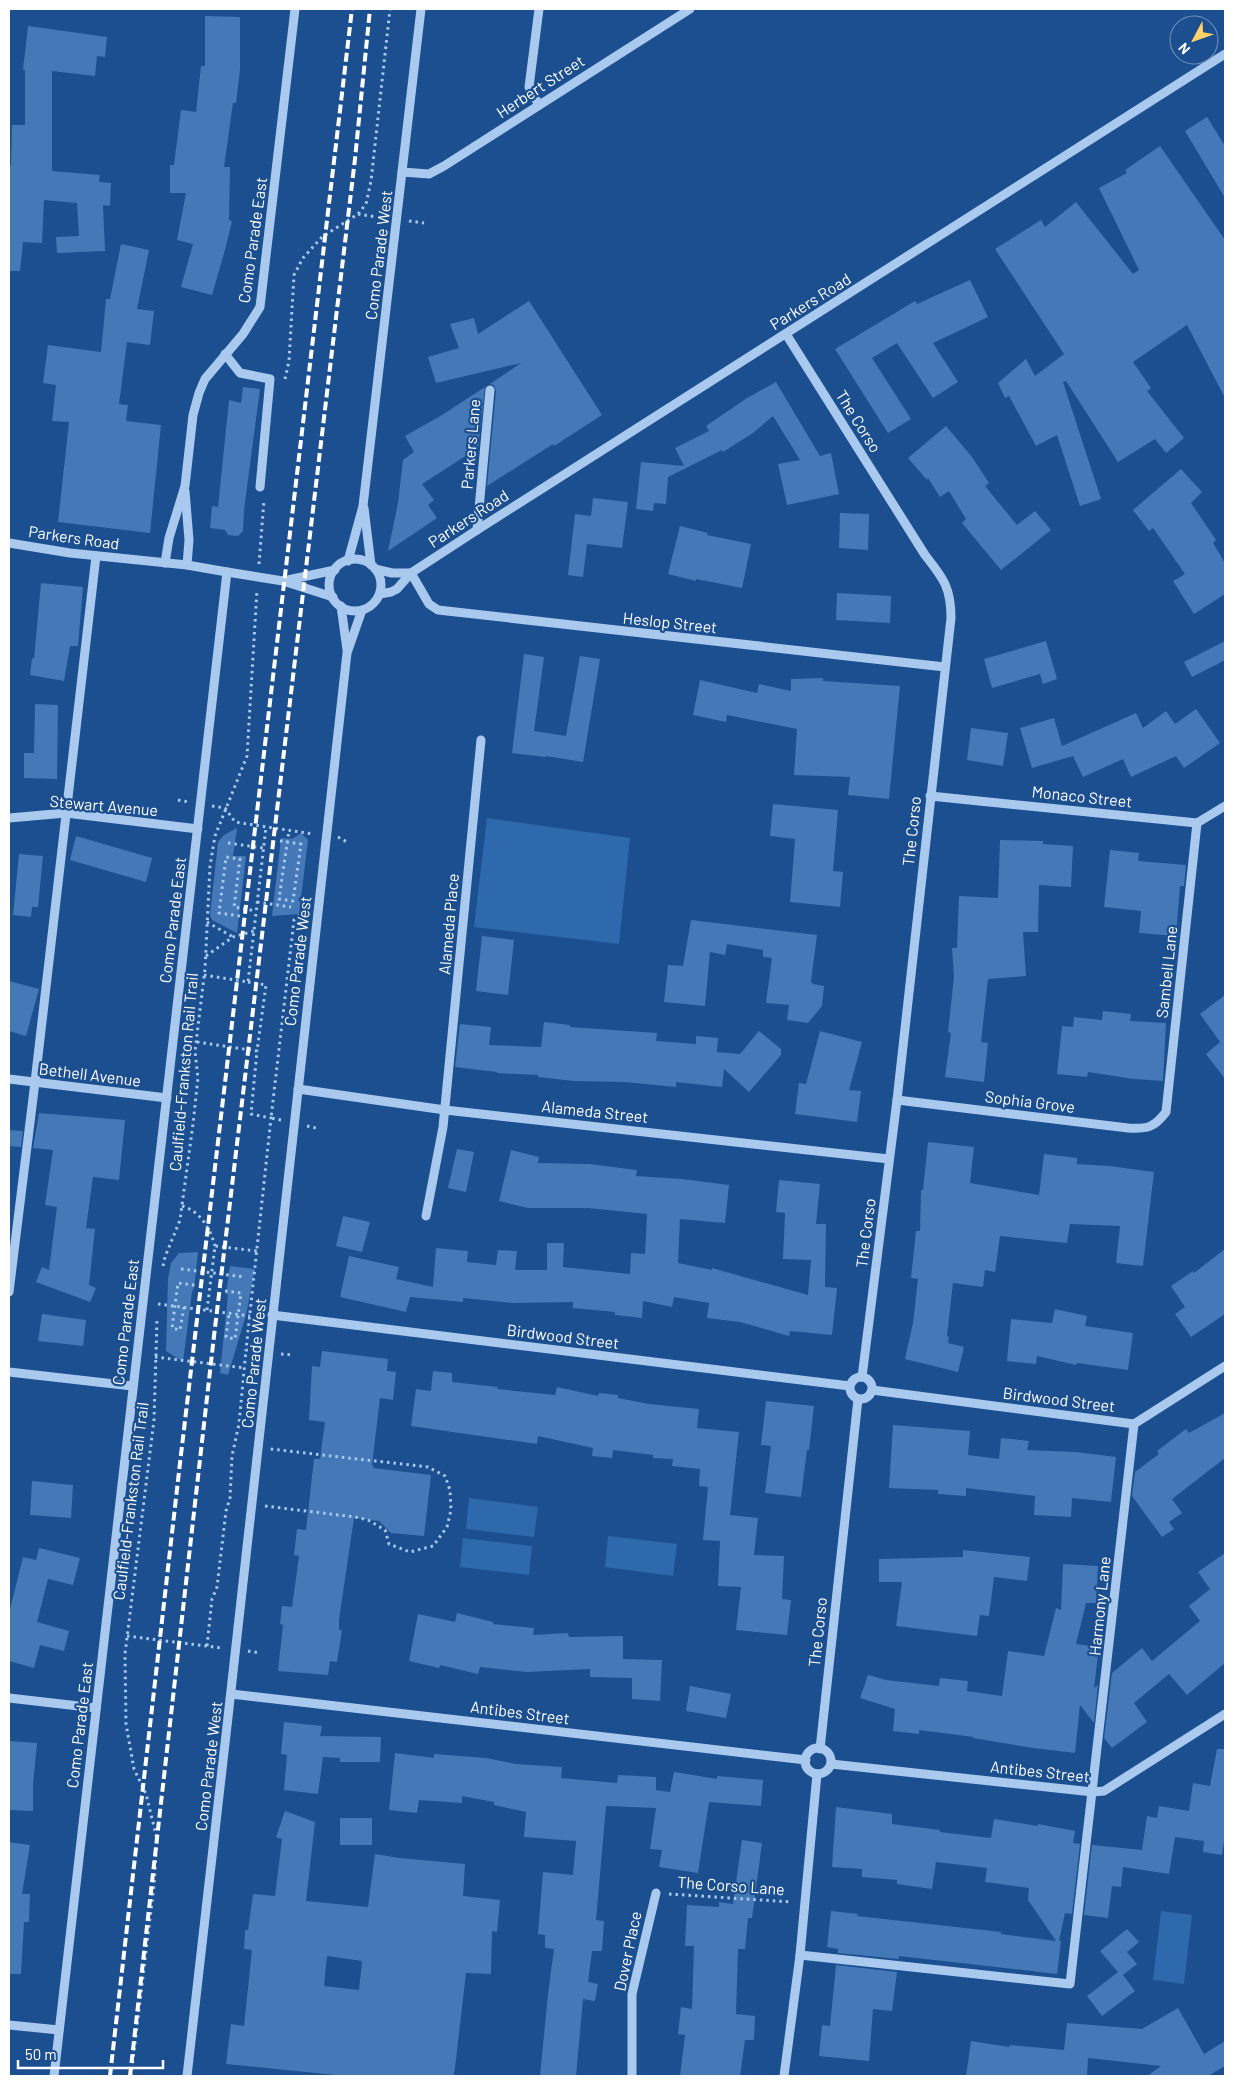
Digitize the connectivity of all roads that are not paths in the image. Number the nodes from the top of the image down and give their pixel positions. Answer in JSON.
{"nodes":[{"id":1,"x":295,"y":9,"type":"edge"},
{"id":2,"x":421,"y":9,"type":"edge"},
{"id":3,"x":539,"y":9,"type":"edge"},
{"id":4,"x":690,"y":9,"type":"edge"},
{"id":5,"x":1225,"y":54,"type":"edge"},
{"id":6,"x":539,"y":105,"type":"junction"},
{"id":7,"x":402,"y":172,"type":"junction"},
{"id":8,"x":786,"y":334,"type":"junction"},
{"id":9,"x":225,"y":354,"type":"junction"},
{"id":10,"x":490,"y":390,"type":"dead end"},
{"id":11,"x":185,"y":486,"type":"junction"},
{"id":12,"x":260,"y":487,"type":"dead end"},
{"id":13,"x":363,"y":506,"type":"junction"},
{"id":14,"x":477,"y":530,"type":"junction"},
{"id":15,"x":9,"y":543,"type":"edge"},
{"id":16,"x":96,"y":556,"type":"junction"},
{"id":17,"x":348,"y":561,"type":"junction"},
{"id":18,"x":165,"y":563,"type":"junction"},
{"id":19,"x":187,"y":565,"type":"junction"},
{"id":20,"x":373,"y":567,"type":"junction"},
{"id":21,"x":335,"y":570,"type":"junction"},
{"id":22,"x":227,"y":572,"type":"junction"},
{"id":23,"x":411,"y":573,"type":"junction"},
{"id":24,"x":283,"y":581,"type":"junction"},
{"id":25,"x":380,"y":594,"type":"junction"},
{"id":26,"x":333,"y":597,"type":"junction"},
{"id":27,"x":341,"y":606,"type":"junction"},
{"id":28,"x":362,"y":610,"type":"junction"},
{"id":29,"x":348,"y":653,"type":"junction"},
{"id":30,"x":945,"y":667,"type":"junction"},
{"id":31,"x":481,"y":740,"type":"dead end"},
{"id":32,"x":930,"y":796,"type":"junction"},
{"id":33,"x":1225,"y":806,"type":"edge"},
{"id":34,"x":66,"y":813,"type":"junction"},
{"id":35,"x":9,"y":818,"type":"edge"},
{"id":36,"x":1197,"y":823,"type":"junction"},
{"id":37,"x":198,"y":829,"type":"junction"},
{"id":38,"x":9,"y":1079,"type":"edge"},
{"id":39,"x":35,"y":1082,"type":"junction"},
{"id":40,"x":298,"y":1089,"type":"junction"},
{"id":41,"x":167,"y":1098,"type":"junction"},
{"id":42,"x":897,"y":1100,"type":"junction"},
{"id":43,"x":445,"y":1110,"type":"junction"},
{"id":44,"x":1158,"y":1122,"type":"joint"},
{"id":45,"x":889,"y":1160,"type":"junction"},
{"id":46,"x":426,"y":1216,"type":"dead end"},
{"id":47,"x":9,"y":1292,"type":"edge"},
{"id":48,"x":272,"y":1315,"type":"junction"},
{"id":49,"x":1225,"y":1366,"type":"edge"},
{"id":50,"x":9,"y":1372,"type":"edge"},
{"id":51,"x":862,"y":1376,"type":"junction"},
{"id":52,"x":132,"y":1386,"type":"junction"},
{"id":53,"x":850,"y":1386,"type":"junction"},
{"id":54,"x":872,"y":1390,"type":"junction"},
{"id":55,"x":858,"y":1399,"type":"junction"},
{"id":56,"x":1134,"y":1424,"type":"junction"},
{"id":57,"x":231,"y":1694,"type":"junction"},
{"id":58,"x":9,"y":1698,"type":"edge"},
{"id":59,"x":96,"y":1708,"type":"junction"},
{"id":60,"x":1225,"y":1714,"type":"edge"},
{"id":61,"x":820,"y":1749,"type":"junction"},
{"id":62,"x":806,"y":1760,"type":"junction"},
{"id":63,"x":831,"y":1764,"type":"junction"},
{"id":64,"x":816,"y":1774,"type":"junction"},
{"id":65,"x":1093,"y":1792,"type":"junction"},
{"id":66,"x":656,"y":1893,"type":"road end"},
{"id":67,"x":800,"y":1955,"type":"junction"},
{"id":68,"x":9,"y":2024,"type":"edge"},
{"id":69,"x":59,"y":2030,"type":"junction"},
{"id":70,"x":54,"y":2076,"type":"edge"},
{"id":71,"x":187,"y":2076,"type":"edge"},
{"id":72,"x":632,"y":2076,"type":"edge"},
{"id":73,"x":784,"y":2076,"type":"edge"}],
"edges":[{"from":1,"to":9,"type":"street","name":"Como Parade East"},
{"from":2,"to":7,"type":"street","name":"Como Parade West"},
{"from":3,"to":6,"type":"street"},
{"from":4,"to":6,"type":"street","name":"Herbert Street"},
{"from":5,"to":8,"type":"street","name":"Parkers Road"},
{"from":6,"to":7,"type":"street","name":"Herbert Street"},
{"from":7,"to":13,"type":"street","name":"Como Parade West"},
{"from":8,"to":14,"type":"street","name":"Parkers Road"},
{"from":8,"to":30,"type":"street","name":"The Corso"},
{"from":9,"to":11,"type":"street","name":"Como Parade East"},
{"from":9,"to":12,"type":"street"},
{"from":10,"to":14,"type":"street","name":"Parkers Lane"},
{"from":11,"to":18,"type":"street","name":"Como Parade East"},
{"from":11,"to":19,"type":"street","name":"Como Parade East"},
{"from":13,"to":17,"type":"street","name":"Como Parade West"},
{"from":13,"to":20,"type":"street","name":"Como Parade West"},
{"from":14,"to":23,"type":"street","name":"Parkers Road"},
{"from":15,"to":16,"type":"street","name":"Parkers Road"},
{"from":16,"to":18,"type":"street","name":"Parkers Road"},
{"from":16,"to":34,"type":"street"},
{"from":17,"to":20,"type":"street"},
{"from":17,"to":21,"type":"street"},
{"from":18,"to":19,"type":"street","name":"Parkers Road"},
{"from":19,"to":22,"type":"street","name":"Parkers Road"},
{"from":20,"to":23,"type":"street"},
{"from":20,"to":25,"type":"street"},
{"from":21,"to":24,"type":"street","name":"Parkers Road"},
{"from":21,"to":26,"type":"street"},
{"from":22,"to":24,"type":"street","name":"Parkers Road"},
{"from":22,"to":37,"type":"street","name":"Como Parade East"},
{"from":23,"to":25,"type":"street","name":"Parkers Road"},
{"from":23,"to":30,"type":"street","name":"Heslop Street"},
{"from":24,"to":26,"type":"street","name":"Parkers Road"},
{"from":25,"to":28,"type":"street"},
{"from":26,"to":27,"type":"street"},
{"from":27,"to":28,"type":"street"},
{"from":27,"to":29,"type":"street","name":"Como Parade West"},
{"from":28,"to":29,"type":"street","name":"Como Parade West"},
{"from":29,"to":40,"type":"street","name":"Como Parade West"},
{"from":30,"to":32,"type":"street","name":"The Corso"},
{"from":31,"to":43,"type":"street","name":"Alameda Place"},
{"from":32,"to":36,"type":"street","name":"Monaco Street"},
{"from":32,"to":42,"type":"street","name":"The Corso"},
{"from":33,"to":36,"type":"street"},
{"from":34,"to":35,"type":"street","name":"Stewart Avenue"},
{"from":34,"to":37,"type":"street","name":"Stewart Avenue"},
{"from":34,"to":39,"type":"street"},
{"from":36,"to":44,"type":"street","name":"Sambell Lane"},
{"from":37,"to":41,"type":"street","name":"Como Parade East"},
{"from":38,"to":39,"type":"street","name":"Bethell Avenue"},
{"from":39,"to":41,"type":"street","name":"Bethell Avenue"},
{"from":39,"to":47,"type":"street"},
{"from":40,"to":43,"type":"street","name":"Alameda Street"},
{"from":40,"to":48,"type":"street","name":"Como Parade West"},
{"from":41,"to":52,"type":"street","name":"Como Parade East"},
{"from":42,"to":44,"type":"street","name":"Sophia Grove"},
{"from":42,"to":45,"type":"street","name":"The Corso"},
{"from":43,"to":45,"type":"street","name":"Alameda Street"},
{"from":43,"to":46,"type":"street","name":"Alameda Place"},
{"from":45,"to":51,"type":"street","name":"The Corso"},
{"from":48,"to":53,"type":"street","name":"Birdwood Street"},
{"from":48,"to":57,"type":"street","name":"Como Parade West"},
{"from":49,"to":56,"type":"street","name":"Birdwood Street"},
{"from":50,"to":52,"type":"street"},
{"from":51,"to":53,"type":"street"},
{"from":51,"to":54,"type":"street"},
{"from":52,"to":59,"type":"street","name":"Como Parade East"},
{"from":53,"to":55,"type":"street"},
{"from":54,"to":55,"type":"street"},
{"from":54,"to":56,"type":"street","name":"Birdwood Street"},
{"from":55,"to":61,"type":"street","name":"The Corso"},
{"from":56,"to":65,"type":"street","name":"Harmony Lane"},
{"from":57,"to":62,"type":"street","name":"Antibes Street"},
{"from":57,"to":71,"type":"street","name":"Como Parade West"},
{"from":58,"to":59,"type":"street"},
{"from":59,"to":69,"type":"street","name":"Como Parade East"},
{"from":60,"to":65,"type":"street","name":"Antibes Street"},
{"from":61,"to":62,"type":"street"},
{"from":61,"to":63,"type":"street"},
{"from":62,"to":64,"type":"street"},
{"from":63,"to":64,"type":"street"},
{"from":63,"to":65,"type":"street","name":"Antibes Street"},
{"from":64,"to":67,"type":"street"},
{"from":65,"to":67,"type":"street","name":"Harmony Lane"},
{"from":66,"to":72,"type":"street","name":"Dover Place"},
{"from":67,"to":73,"type":"street"},
{"from":68,"to":69,"type":"street"},
{"from":69,"to":70,"type":"street","name":"Como Parade East"}]}
